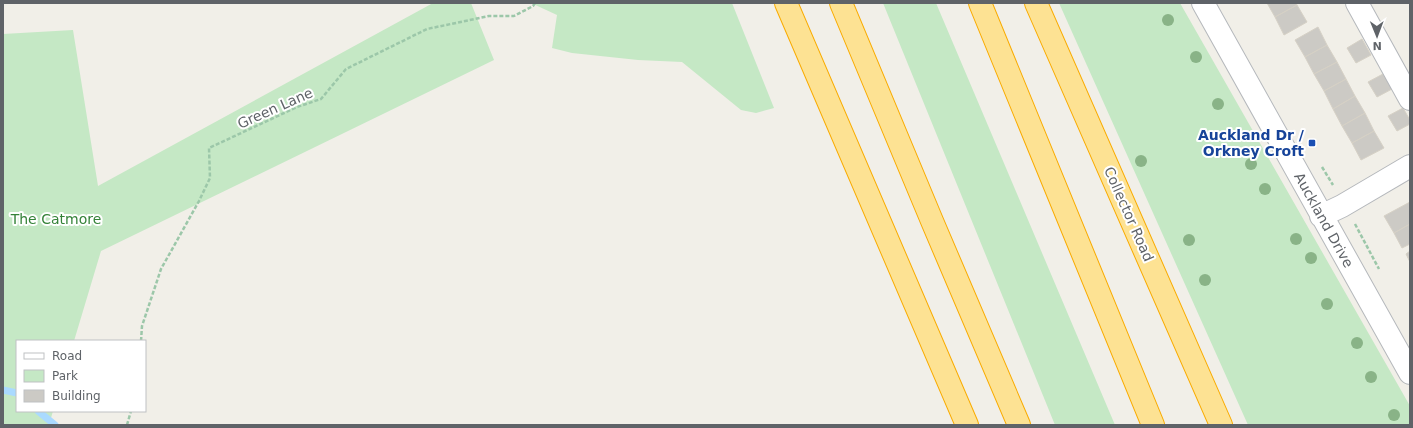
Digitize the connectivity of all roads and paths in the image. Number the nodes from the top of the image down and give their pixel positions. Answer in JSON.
{"nodes":[{"id":1,"x":535,"y":3,"type":"edge"},
{"id":2,"x":786,"y":3,"type":"edge"},
{"id":3,"x":841,"y":3,"type":"edge"},
{"id":4,"x":980,"y":3,"type":"edge"},
{"id":5,"x":1036,"y":3,"type":"edge"},
{"id":6,"x":1203,"y":3,"type":"edge"},
{"id":7,"x":1357,"y":3,"type":"edge"},
{"id":8,"x":1410,"y":99,"type":"edge"},
{"id":9,"x":1410,"y":166,"type":"edge"},
{"id":10,"x":1322,"y":216,"type":"junction"},
{"id":11,"x":141,"y":340,"type":"edge"},
{"id":12,"x":1410,"y":373,"type":"edge"},
{"id":13,"x":131,"y":412,"type":"edge"},
{"id":14,"x":126,"y":425,"type":"edge"},
{"id":15,"x":967,"y":425,"type":"edge"},
{"id":16,"x":1019,"y":425,"type":"edge"},
{"id":17,"x":1152,"y":425,"type":"edge"},
{"id":18,"x":1221,"y":425,"type":"edge"}],
"edges":[{"from":1,"to":11,"type":"path","name":"Green Lane"},
{"from":2,"to":15,"type":"highway"},
{"from":3,"to":16,"type":"highway"},
{"from":4,"to":17,"type":"highway"},
{"from":5,"to":18,"type":"highway","name":"Collector Road"},
{"from":6,"to":10,"type":"street","name":"Auckland Drive"},
{"from":7,"to":8,"type":"street"},
{"from":9,"to":10,"type":"street"},
{"from":10,"to":12,"type":"street","name":"Auckland Drive"},
{"from":13,"to":14,"type":"path"}]}
